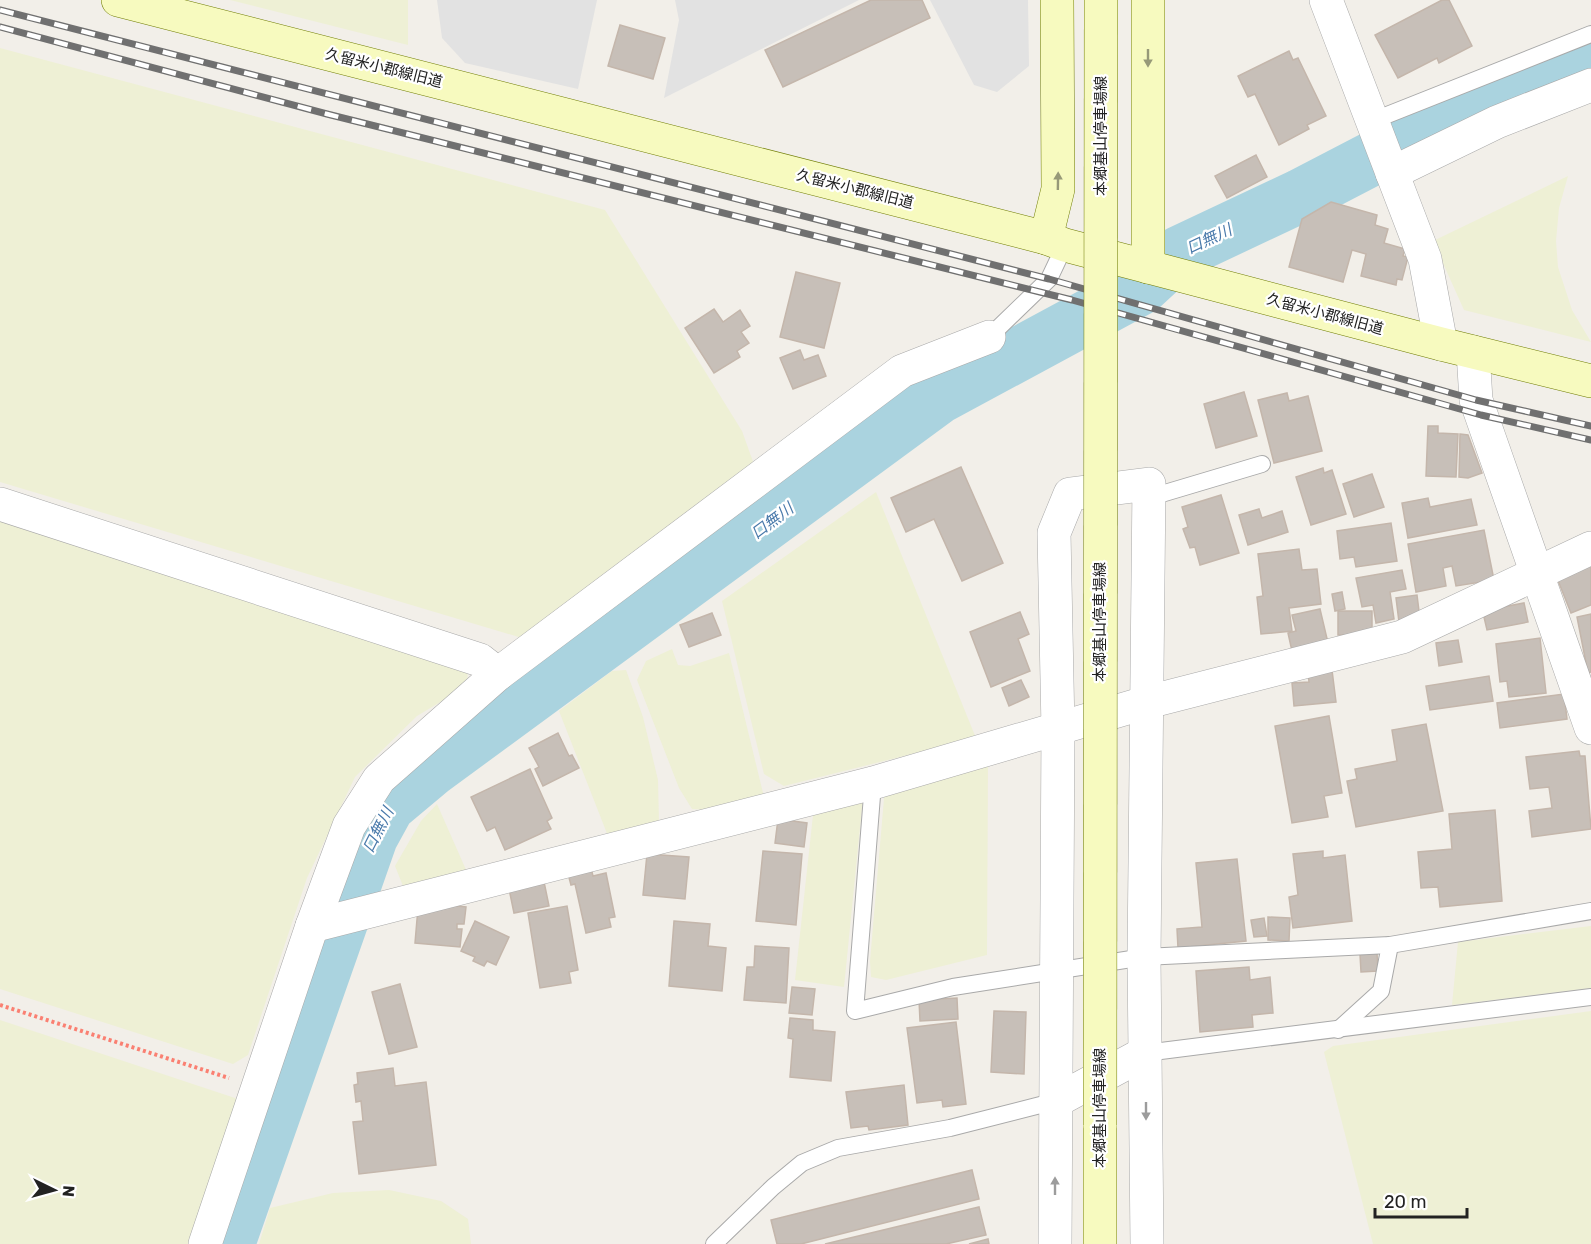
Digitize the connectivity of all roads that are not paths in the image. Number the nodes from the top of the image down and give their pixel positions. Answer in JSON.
{"nodes":[{"id":1,"x":118,"y":0,"type":"edge"},
{"id":2,"x":1057,"y":0,"type":"edge"},
{"id":3,"x":1101,"y":0,"type":"edge"},
{"id":4,"x":1148,"y":0,"type":"edge"},
{"id":5,"x":1326,"y":0,"type":"edge"},
{"id":6,"x":1591,"y":34,"type":"edge"},
{"id":7,"x":1591,"y":85,"type":"edge"},
{"id":8,"x":1372,"y":121,"type":"junction"},
{"id":9,"x":1392,"y":173,"type":"junction"},
{"id":10,"x":1055,"y":241,"type":"junction"},
{"id":11,"x":1148,"y":267,"type":"junction"},
{"id":12,"x":989,"y":337,"type":"joint"},
{"id":13,"x":1441,"y":344,"type":"junction"},
{"id":14,"x":1473,"y":352,"type":"junction"},
{"id":15,"x":1591,"y":381,"type":"edge"},
{"id":16,"x":1262,"y":464,"type":"dead end"},
{"id":17,"x":1148,"y":498,"type":"junction"},
{"id":18,"x":0,"y":504,"type":"edge"},
{"id":19,"x":1591,"y":548,"type":"edge"},
{"id":20,"x":1535,"y":573,"type":"junction"},
{"id":21,"x":498,"y":674,"type":"junction"},
{"id":22,"x":1148,"y":702,"type":"junction"},
{"id":23,"x":1591,"y":728,"type":"edge"},
{"id":24,"x":1058,"y":729,"type":"junction"},
{"id":25,"x":873,"y":783,"type":"junction"},
{"id":26,"x":1591,"y":911,"type":"edge"},
{"id":27,"x":312,"y":926,"type":"junction"},
{"id":28,"x":1390,"y":945,"type":"junction"},
{"id":29,"x":1144,"y":957,"type":"junction"},
{"id":30,"x":1057,"y":971,"type":"junction"},
{"id":31,"x":1591,"y":997,"type":"edge"},
{"id":32,"x":1338,"y":1030,"type":"junction"},
{"id":33,"x":1145,"y":1053,"type":"junction"},
{"id":34,"x":1056,"y":1101,"type":"junction"},
{"id":35,"x":205,"y":1244,"type":"edge"},
{"id":36,"x":714,"y":1244,"type":"edge"},
{"id":37,"x":1055,"y":1244,"type":"edge"},
{"id":38,"x":1100,"y":1244,"type":"edge"},
{"id":39,"x":1147,"y":1244,"type":"edge"}],
"edges":[{"from":1,"to":10,"type":"main road","name":"久留米小郡線旧道"},
{"from":10,"to":2,"type":"main road","one_way":true},
{"from":3,"to":38,"type":"main road","name":"本郷基山停車場線","bridge":true},
{"from":4,"to":11,"type":"main road","one_way":true},
{"from":5,"to":8,"type":"street"},
{"from":6,"to":8,"type":"lane"},
{"from":7,"to":9,"type":"street"},
{"from":8,"to":9,"type":"street"},
{"from":9,"to":13,"type":"street"},
{"from":10,"to":11,"type":"main road","name":"久留米小郡線旧道"},
{"from":10,"to":12,"type":"lane"},
{"from":11,"to":13,"type":"main road","name":"久留米小郡線旧道"},
{"from":12,"to":21,"type":"street"},
{"from":13,"to":14,"type":"main road","name":"久留米小郡線旧道"},
{"from":14,"to":15,"type":"main road","name":"久留米小郡線旧道"},
{"from":14,"to":20,"type":"street"},
{"from":16,"to":17,"type":"lane"},
{"from":17,"to":22,"type":"street"},
{"from":17,"to":24,"type":"street"},
{"from":18,"to":21,"type":"street"},
{"from":19,"to":20,"type":"street"},
{"from":20,"to":22,"type":"street"},
{"from":20,"to":23,"type":"street"},
{"from":21,"to":27,"type":"street"},
{"from":22,"to":24,"type":"street"},
{"from":22,"to":29,"type":"street"},
{"from":24,"to":25,"type":"street"},
{"from":24,"to":30,"type":"street"},
{"from":25,"to":27,"type":"street"},
{"from":25,"to":30,"type":"lane"},
{"from":26,"to":28,"type":"lane"},
{"from":27,"to":35,"type":"street"},
{"from":28,"to":29,"type":"lane"},
{"from":28,"to":32,"type":"lane"},
{"from":29,"to":30,"type":"lane"},
{"from":29,"to":33,"type":"street"},
{"from":30,"to":34,"type":"street"},
{"from":31,"to":32,"type":"lane"},
{"from":32,"to":33,"type":"lane"},
{"from":33,"to":34,"type":"street"},
{"from":33,"to":39,"type":"street","one_way":true},
{"from":34,"to":36,"type":"lane"},
{"from":37,"to":34,"type":"street","one_way":true}]}
